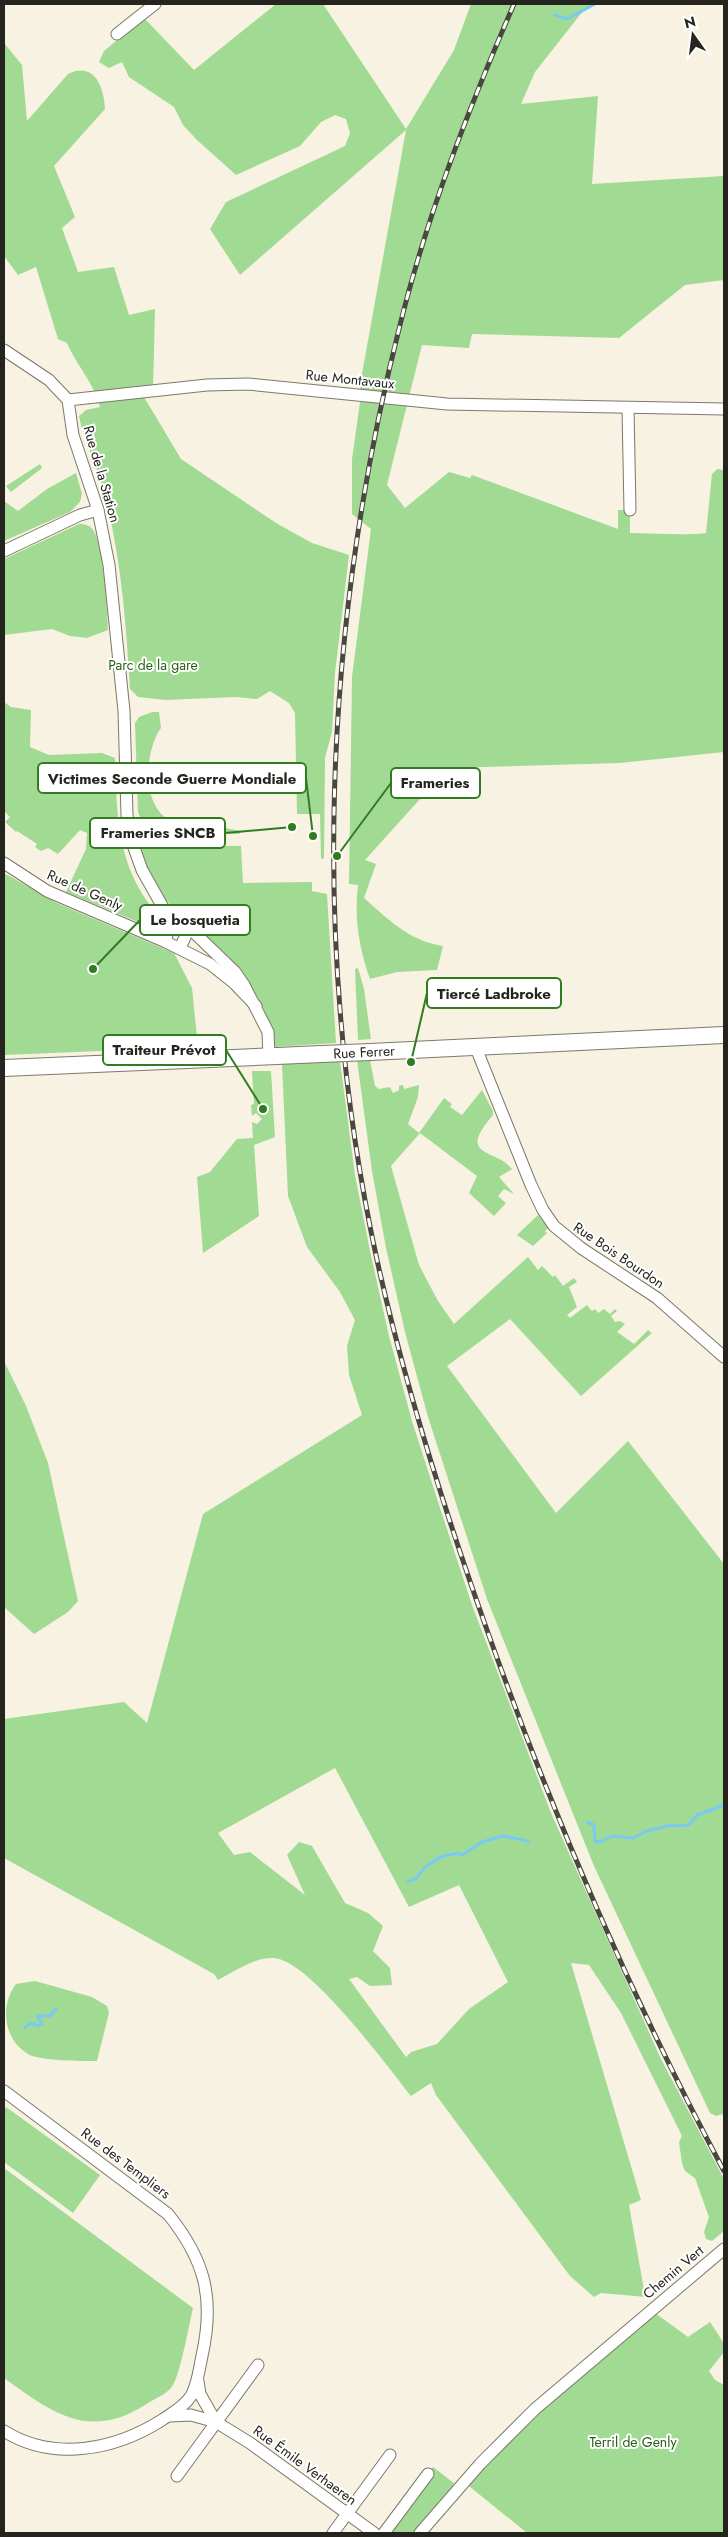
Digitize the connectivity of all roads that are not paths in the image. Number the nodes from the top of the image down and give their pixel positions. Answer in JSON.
{"nodes":[{"id":1,"x":155,"y":4,"type":"edge"},
{"id":2,"x":117,"y":34,"type":"dead end"},
{"id":3,"x":4,"y":350,"type":"edge"},
{"id":4,"x":68,"y":400,"type":"junction"},
{"id":5,"x":628,"y":408,"type":"junction"},
{"id":6,"x":724,"y":409,"type":"edge"},
{"id":7,"x":98,"y":510,"type":"junction"},
{"id":8,"x":630,"y":510,"type":"dead end"},
{"id":9,"x":4,"y":551,"type":"edge"},
{"id":10,"x":4,"y":863,"type":"edge"},
{"id":11,"x":153,"y":890,"type":"junction"},
{"id":12,"x":178,"y":917,"type":"junction"},
{"id":13,"x":166,"y":942,"type":"junction"},
{"id":14,"x":180,"y":948,"type":"junction"},
{"id":15,"x":256,"y":1006,"type":"junction"},
{"id":16,"x":724,"y":1035,"type":"edge"},
{"id":17,"x":476,"y":1048,"type":"junction"},
{"id":18,"x":269,"y":1057,"type":"junction"},
{"id":19,"x":4,"y":1068,"type":"edge"},
{"id":20,"x":724,"y":1357,"type":"edge"},
{"id":21,"x":4,"y":2091,"type":"edge"},
{"id":22,"x":724,"y":2249,"type":"edge"},
{"id":23,"x":258,"y":2365,"type":"dead end"},
{"id":24,"x":199,"y":2373,"type":"junction"},
{"id":25,"x":167,"y":2416,"type":"junction"},
{"id":26,"x":216,"y":2422,"type":"junction"},
{"id":27,"x":4,"y":2431,"type":"edge"},
{"id":28,"x":390,"y":2456,"type":"dead end"},
{"id":29,"x":428,"y":2474,"type":"dead end"},
{"id":30,"x":177,"y":2476,"type":"dead end"},
{"id":31,"x":347,"y":2514,"type":"junction"},
{"id":32,"x":333,"y":2533,"type":"edge"},
{"id":33,"x":374,"y":2533,"type":"edge"},
{"id":34,"x":384,"y":2533,"type":"edge"},
{"id":35,"x":420,"y":2533,"type":"edge"}],
"edges":[{"from":1,"to":2,"type":"street"},
{"from":3,"to":4,"type":"street"},
{"from":4,"to":5,"type":"street","name":"Rue Montavaux"},
{"from":4,"to":7,"type":"street","name":"Rue de la Station"},
{"from":5,"to":6,"type":"street","name":"Rue Montavaux"},
{"from":5,"to":8,"type":"street"},
{"from":7,"to":9,"type":"street"},
{"from":7,"to":11,"type":"street","name":"Rue de la Station"},
{"from":10,"to":13,"type":"street","name":"Rue de Genly"},
{"from":11,"to":12,"type":"street"},
{"from":11,"to":13,"type":"street"},
{"from":12,"to":14,"type":"street"},
{"from":12,"to":15,"type":"street"},
{"from":13,"to":14,"type":"street","name":"Rue de Genly"},
{"from":14,"to":15,"type":"street","name":"Rue de Genly"},
{"from":15,"to":18,"type":"street"},
{"from":16,"to":17,"type":"main road","name":"Rue Ferrer"},
{"from":17,"to":18,"type":"main road","name":"Rue Ferrer","bridge":true},
{"from":17,"to":20,"type":"street","name":"Rue Bois Bourdon"},
{"from":18,"to":19,"type":"main road","name":"Rue Ferrer"},
{"from":21,"to":24,"type":"street","name":"Rue des Templiers"},
{"from":22,"to":35,"type":"street","name":"Chemin Vert"},
{"from":23,"to":26,"type":"street"},
{"from":24,"to":25,"type":"street","name":"Rue des Templiers"},
{"from":24,"to":26,"type":"street","name":"Rue Émile Verhaeren"},
{"from":25,"to":26,"type":"street","name":"Rue Émile Verhaeren"},
{"from":25,"to":27,"type":"street"},
{"from":26,"to":30,"type":"street"},
{"from":26,"to":31,"type":"street","name":"Rue Émile Verhaeren"},
{"from":28,"to":31,"type":"street"},
{"from":29,"to":34,"type":"street"},
{"from":31,"to":32,"type":"street"},
{"from":31,"to":33,"type":"street","name":"Rue Émile Verhaeren"}]}
